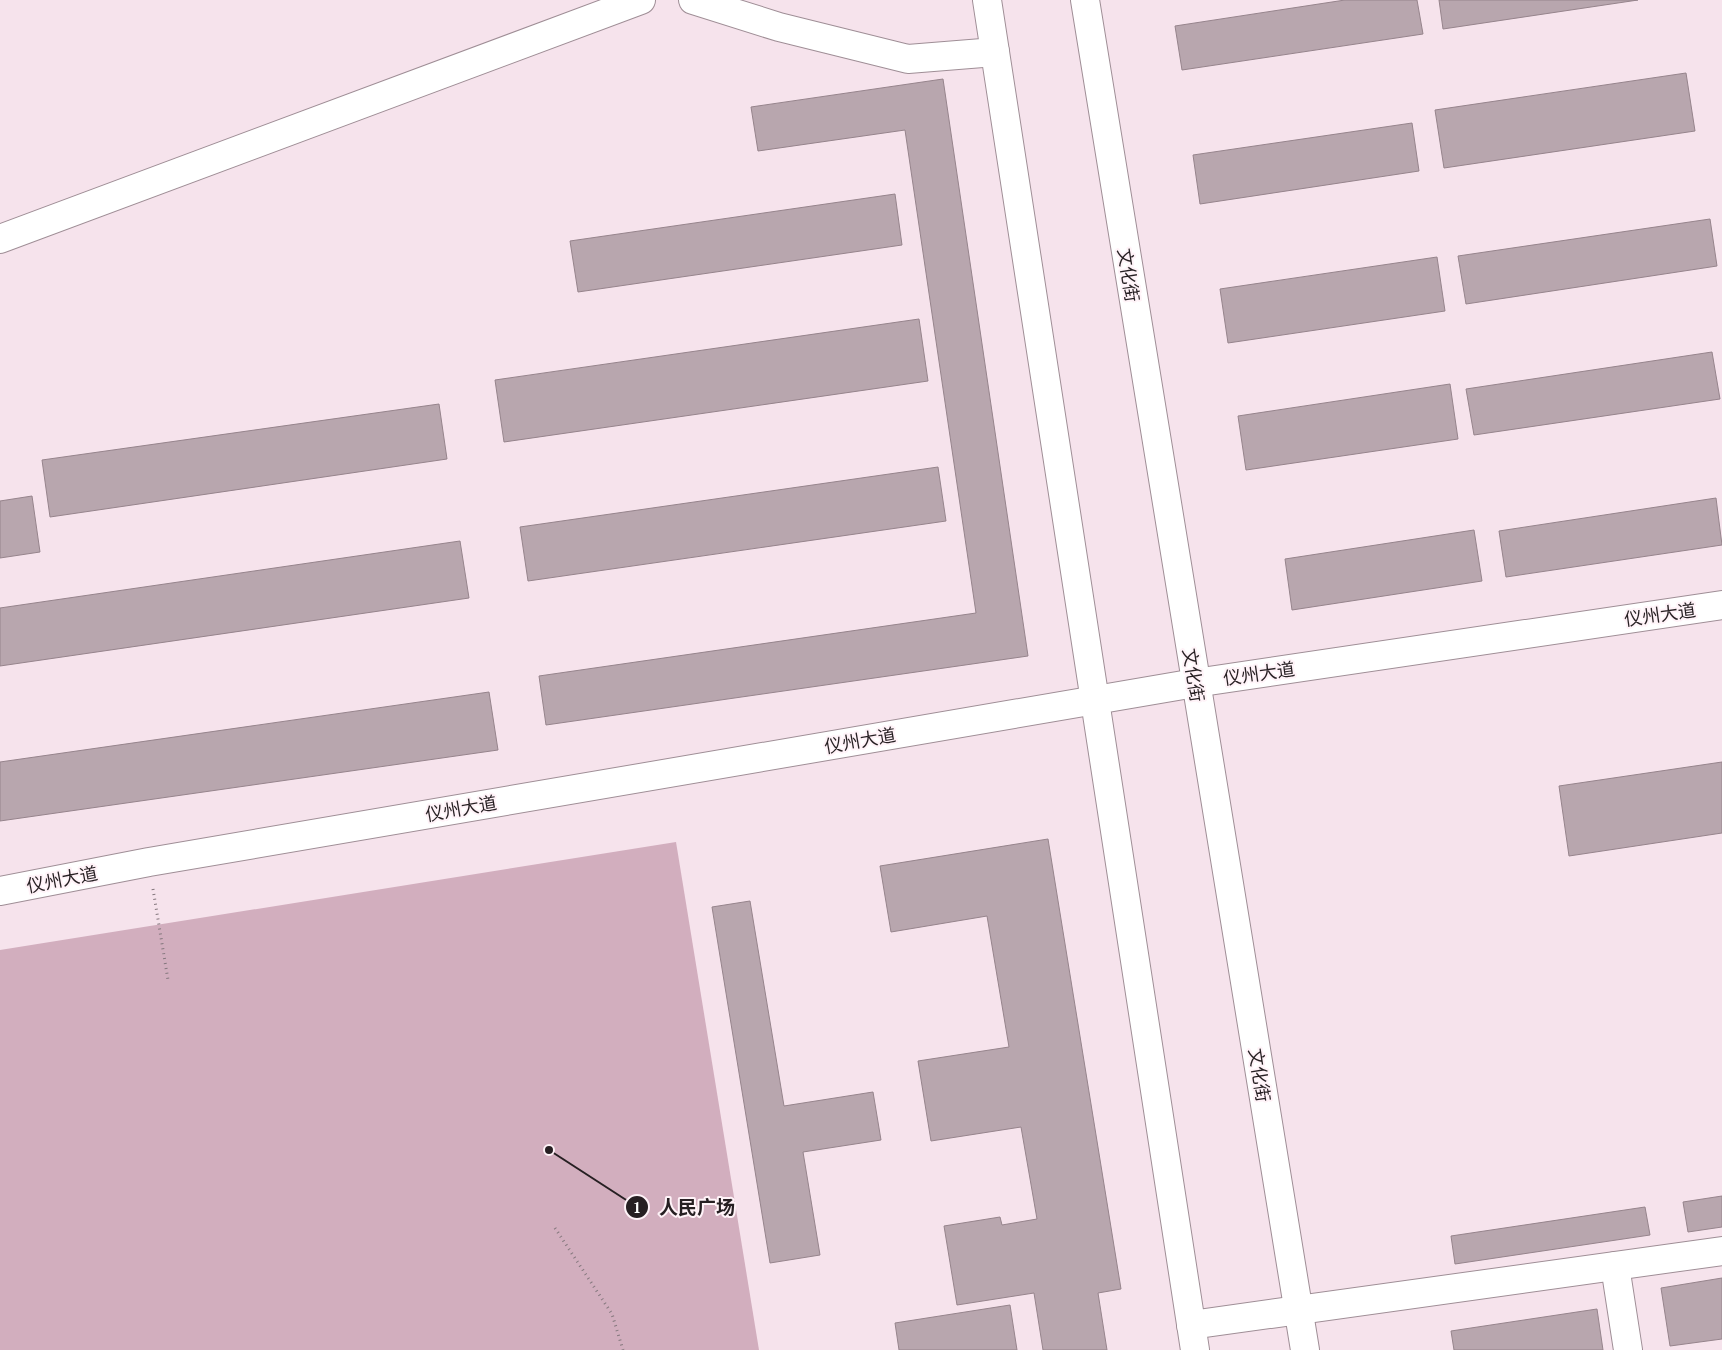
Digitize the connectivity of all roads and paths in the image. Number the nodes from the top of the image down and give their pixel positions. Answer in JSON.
{"nodes":[{"id":1,"x":641,"y":0,"type":"edge"},
{"id":2,"x":693,"y":0,"type":"edge"},
{"id":3,"x":987,"y":0,"type":"edge"},
{"id":4,"x":1084,"y":0,"type":"edge"},
{"id":5,"x":995,"y":52,"type":"junction"},
{"id":6,"x":0,"y":239,"type":"edge"},
{"id":7,"x":1722,"y":604,"type":"edge"},
{"id":8,"x":1195,"y":683,"type":"junction"},
{"id":9,"x":1095,"y":700,"type":"junction"},
{"id":10,"x":149,"y":862,"type":"junction"},
{"id":11,"x":0,"y":891,"type":"edge"},
{"id":12,"x":168,"y":980,"type":"dead end"},
{"id":13,"x":555,"y":1228,"type":"dead end"},
{"id":14,"x":1722,"y":1251,"type":"edge"},
{"id":15,"x":1615,"y":1266,"type":"junction"},
{"id":16,"x":1299,"y":1310,"type":"junction"},
{"id":17,"x":1193,"y":1338,"type":"edge"},
{"id":18,"x":623,"y":1350,"type":"edge"},
{"id":19,"x":1305,"y":1350,"type":"edge"},
{"id":20,"x":1628,"y":1350,"type":"edge"}],
"edges":[{"from":1,"to":6,"type":"street"},
{"from":2,"to":5,"type":"street"},
{"from":3,"to":5,"type":"street"},
{"from":4,"to":8,"type":"street","name":"文化街"},
{"from":5,"to":9,"type":"street"},
{"from":7,"to":8,"type":"street","name":"仪州大道"},
{"from":8,"to":9,"type":"street","name":"仪州大道"},
{"from":8,"to":16,"type":"street","name":"文化街"},
{"from":9,"to":10,"type":"street","name":"仪州大道"},
{"from":9,"to":17,"type":"street"},
{"from":10,"to":11,"type":"street","name":"仪州大道"},
{"from":10,"to":12,"type":"path"},
{"from":13,"to":18,"type":"path"},
{"from":14,"to":15,"type":"street"},
{"from":15,"to":16,"type":"street"},
{"from":15,"to":20,"type":"street"},
{"from":16,"to":17,"type":"street"},
{"from":16,"to":19,"type":"street","name":"文化街"}]}
